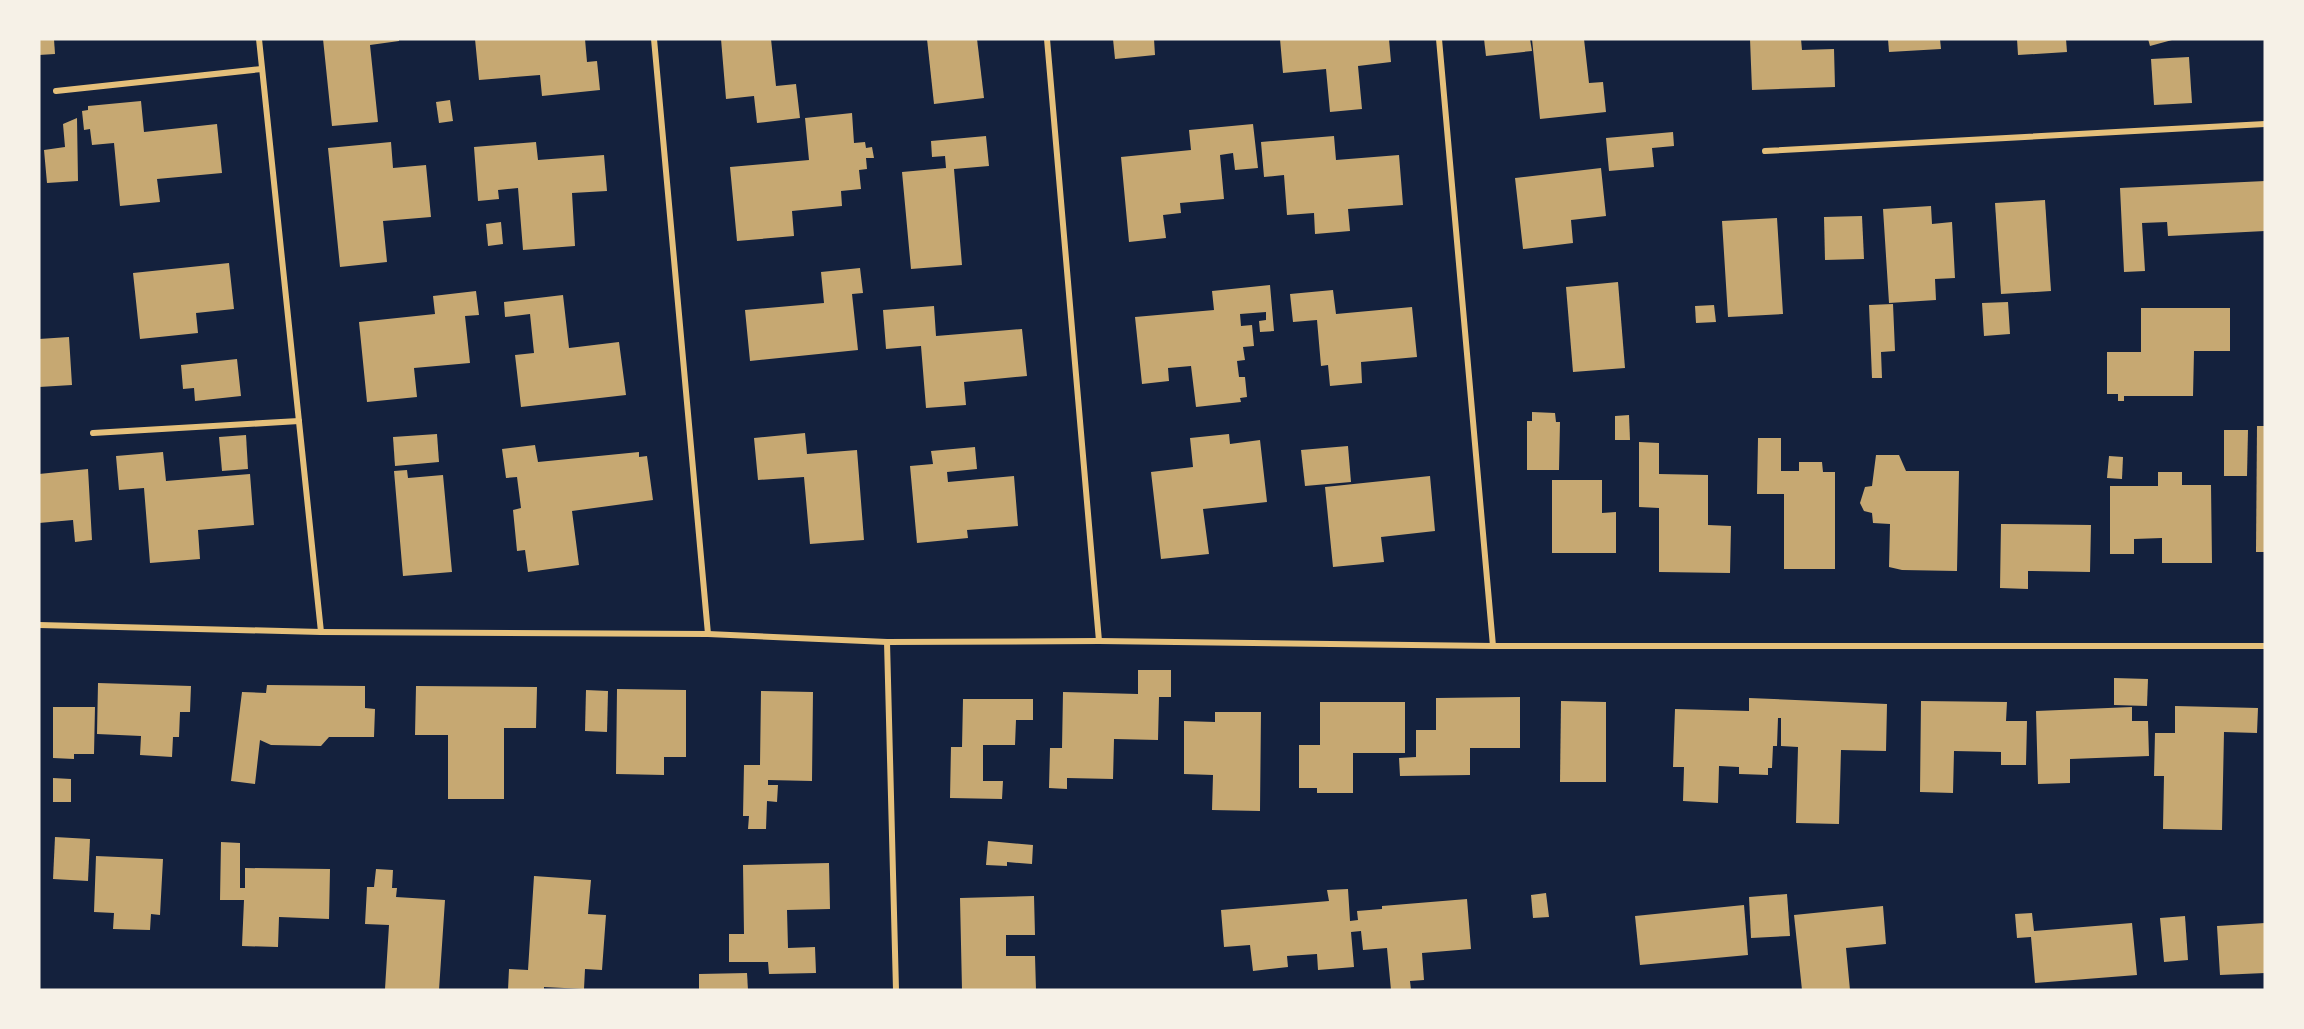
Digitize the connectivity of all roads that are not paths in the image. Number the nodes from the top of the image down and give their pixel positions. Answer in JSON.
{"nodes":[{"id":1,"x":259,"y":39,"type":"edge"},
{"id":2,"x":654,"y":39,"type":"edge"},
{"id":3,"x":1047,"y":39,"type":"edge"},
{"id":4,"x":1439,"y":39,"type":"edge"},
{"id":5,"x":262,"y":69,"type":"junction"},
{"id":6,"x":56,"y":91,"type":"dead end"},
{"id":7,"x":2265,"y":124,"type":"edge"},
{"id":8,"x":1765,"y":151,"type":"dead end"},
{"id":9,"x":299,"y":421,"type":"junction"},
{"id":10,"x":93,"y":433,"type":"dead end"},
{"id":11,"x":39,"y":626,"type":"edge"},
{"id":12,"x":321,"y":632,"type":"junction"},
{"id":13,"x":708,"y":634,"type":"junction"},
{"id":14,"x":1099,"y":641,"type":"junction"},
{"id":15,"x":887,"y":642,"type":"junction"},
{"id":16,"x":1493,"y":646,"type":"junction"},
{"id":17,"x":2265,"y":646,"type":"edge"},
{"id":18,"x":896,"y":990,"type":"edge"}],
"edges":[{"from":1,"to":5,"type":"street"},
{"from":2,"to":13,"type":"street"},
{"from":3,"to":14,"type":"street"},
{"from":4,"to":16,"type":"street"},
{"from":5,"to":6,"type":"street"},
{"from":5,"to":9,"type":"street"},
{"from":7,"to":8,"type":"street"},
{"from":9,"to":10,"type":"street"},
{"from":9,"to":12,"type":"street"},
{"from":11,"to":12,"type":"street"},
{"from":12,"to":13,"type":"street"},
{"from":13,"to":15,"type":"street"},
{"from":14,"to":15,"type":"street"},
{"from":14,"to":16,"type":"street"},
{"from":15,"to":18,"type":"street"},
{"from":16,"to":17,"type":"street"}]}
